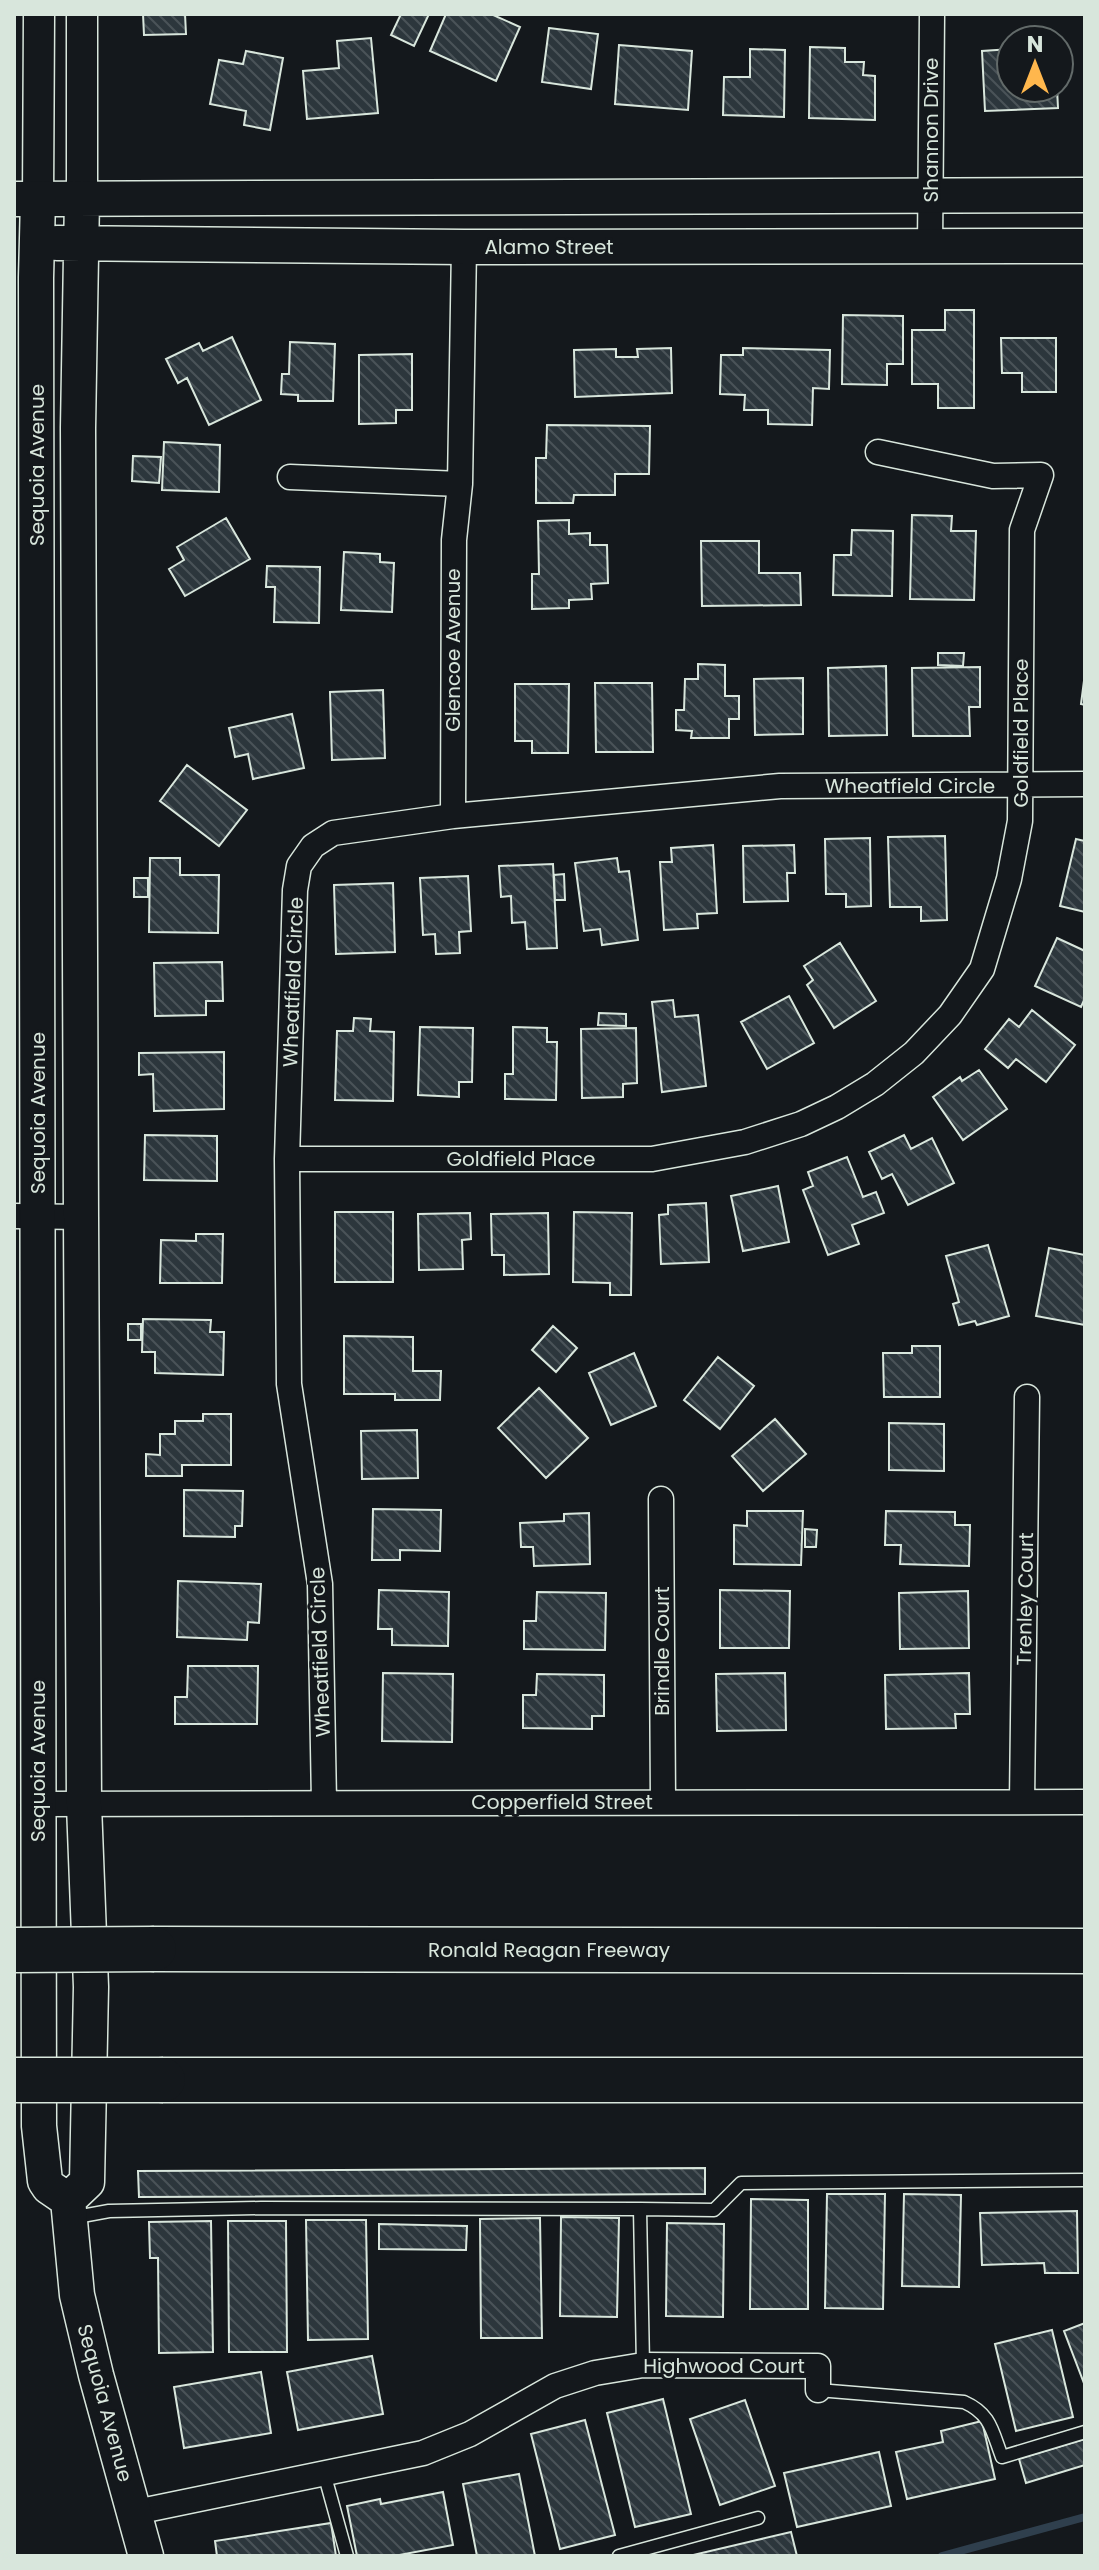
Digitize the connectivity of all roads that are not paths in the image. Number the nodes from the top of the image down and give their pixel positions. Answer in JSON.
{"nodes":[{"id":1,"x":39,"y":14,"type":"edge"},
{"id":2,"x":82,"y":14,"type":"edge"},
{"id":3,"x":932,"y":14,"type":"edge"},
{"id":4,"x":1085,"y":195,"type":"edge"},
{"id":5,"x":932,"y":196,"type":"junction"},
{"id":6,"x":82,"y":198,"type":"junction"},
{"id":7,"x":26,"y":199,"type":"edge"},
{"id":8,"x":80,"y":242,"type":"junction"},
{"id":9,"x":25,"y":243,"type":"edge"},
{"id":10,"x":1085,"y":246,"type":"edge"},
{"id":11,"x":464,"y":247,"type":"junction"},
{"id":12,"x":930,"y":247,"type":"junction"},
{"id":13,"x":878,"y":452,"type":"dead end"},
{"id":14,"x":290,"y":477,"type":"dead end"},
{"id":15,"x":460,"y":484,"type":"junction"},
{"id":16,"x":1085,"y":784,"type":"edge"},
{"id":17,"x":1020,"y":785,"type":"junction"},
{"id":18,"x":453,"y":816,"type":"junction"},
{"id":19,"x":287,"y":1159,"type":"junction"},
{"id":20,"x":26,"y":1216,"type":"edge"},
{"id":21,"x":81,"y":1217,"type":"junction"},
{"id":22,"x":1027,"y":1397,"type":"dead end"},
{"id":23,"x":661,"y":1499,"type":"dead end"},
{"id":24,"x":324,"y":1802,"type":"junction"},
{"id":25,"x":663,"y":1802,"type":"junction"},
{"id":26,"x":1022,"y":1802,"type":"junction"},
{"id":27,"x":1085,"y":1802,"type":"edge"},
{"id":28,"x":38,"y":1804,"type":"junction"},
{"id":29,"x":84,"y":1805,"type":"junction"},
{"id":30,"x":14,"y":1950,"type":"edge"},
{"id":31,"x":1085,"y":1951,"type":"edge"},
{"id":32,"x":14,"y":2080,"type":"edge"},
{"id":33,"x":1085,"y":2080,"type":"edge"},
{"id":34,"x":1085,"y":2180,"type":"edge"},
{"id":35,"x":69,"y":2209,"type":"junction"},
{"id":36,"x":640,"y":2209,"type":"junction"},
{"id":37,"x":643,"y":2365,"type":"junction"},
{"id":38,"x":818,"y":2390,"type":"joint"},
{"id":39,"x":1085,"y":2432,"type":"edge"},
{"id":40,"x":324,"y":2473,"type":"junction"},
{"id":41,"x":136,"y":2512,"type":"junction"},
{"id":42,"x":758,"y":2518,"type":"dead end"},
{"id":43,"x":146,"y":2556,"type":"edge"},
{"id":44,"x":347,"y":2556,"type":"edge"},
{"id":45,"x":619,"y":2556,"type":"edge"}],
"edges":[{"from":1,"to":7,"type":"street","name":"Sequoia Avenue"},
{"from":2,"to":6,"type":"street","name":"Sequoia Avenue"},
{"from":3,"to":5,"type":"street","name":"Shannon Drive"},
{"from":4,"to":5,"type":"main road"},
{"from":5,"to":6,"type":"main road"},
{"from":5,"to":12,"type":"street","name":"Shannon Drive"},
{"from":6,"to":7,"type":"main road"},
{"from":6,"to":8,"type":"main road","name":"Sequoia Avenue"},
{"from":7,"to":9,"type":"main road","name":"Sequoia Avenue"},
{"from":8,"to":9,"type":"main road","name":"Alamo Street"},
{"from":8,"to":11,"type":"main road","name":"Alamo Street"},
{"from":8,"to":21,"type":"main road","name":"Sequoia Avenue"},
{"from":9,"to":20,"type":"main road","name":"Sequoia Avenue"},
{"from":10,"to":12,"type":"main road","name":"Alamo Street"},
{"from":11,"to":12,"type":"main road","name":"Alamo Street"},
{"from":11,"to":15,"type":"street","name":"Glencoe Avenue"},
{"from":13,"to":17,"type":"street","name":"Goldfield Place"},
{"from":14,"to":15,"type":"street"},
{"from":15,"to":18,"type":"street","name":"Glencoe Avenue"},
{"from":16,"to":17,"type":"street","name":"Wheatfield Circle"},
{"from":17,"to":18,"type":"street","name":"Wheatfield Circle"},
{"from":17,"to":19,"type":"street","name":"Goldfield Place"},
{"from":18,"to":19,"type":"street","name":"Wheatfield Circle"},
{"from":19,"to":24,"type":"street","name":"Wheatfield Circle"},
{"from":20,"to":21,"type":"street"},
{"from":20,"to":28,"type":"main road","name":"Sequoia Avenue"},
{"from":21,"to":29,"type":"main road","name":"Sequoia Avenue"},
{"from":22,"to":26,"type":"street","name":"Trenley Court"},
{"from":23,"to":25,"type":"street","name":"Brindle Court"},
{"from":24,"to":25,"type":"street","name":"Copperfield Street"},
{"from":24,"to":29,"type":"street","name":"Copperfield Street"},
{"from":25,"to":26,"type":"street","name":"Copperfield Street"},
{"from":26,"to":27,"type":"street","name":"Copperfield Street"},
{"from":28,"to":29,"type":"street","name":"Copperfield Street"},
{"from":28,"to":35,"type":"main road","name":"Sequoia Avenue"},
{"from":29,"to":35,"type":"main road","name":"Sequoia Avenue"},
{"from":30,"to":31,"type":"highway","name":"Ronald Reagan Freeway","bridge":true},
{"from":32,"to":33,"type":"highway","bridge":true},
{"from":34,"to":36,"type":"lane"},
{"from":35,"to":36,"type":"lane"},
{"from":35,"to":41,"type":"main road","name":"Sequoia Avenue"},
{"from":36,"to":37,"type":"lane"},
{"from":37,"to":38,"type":"street","name":"Highwood Court"},
{"from":37,"to":40,"type":"street","name":"Highwood Court"},
{"from":38,"to":39,"type":"lane","name":"Highwood Court"},
{"from":40,"to":41,"type":"street","name":"Highwood Court"},
{"from":40,"to":44,"type":"lane"},
{"from":41,"to":43,"type":"main road","name":"Sequoia Avenue"},
{"from":42,"to":45,"type":"lane"}]}
